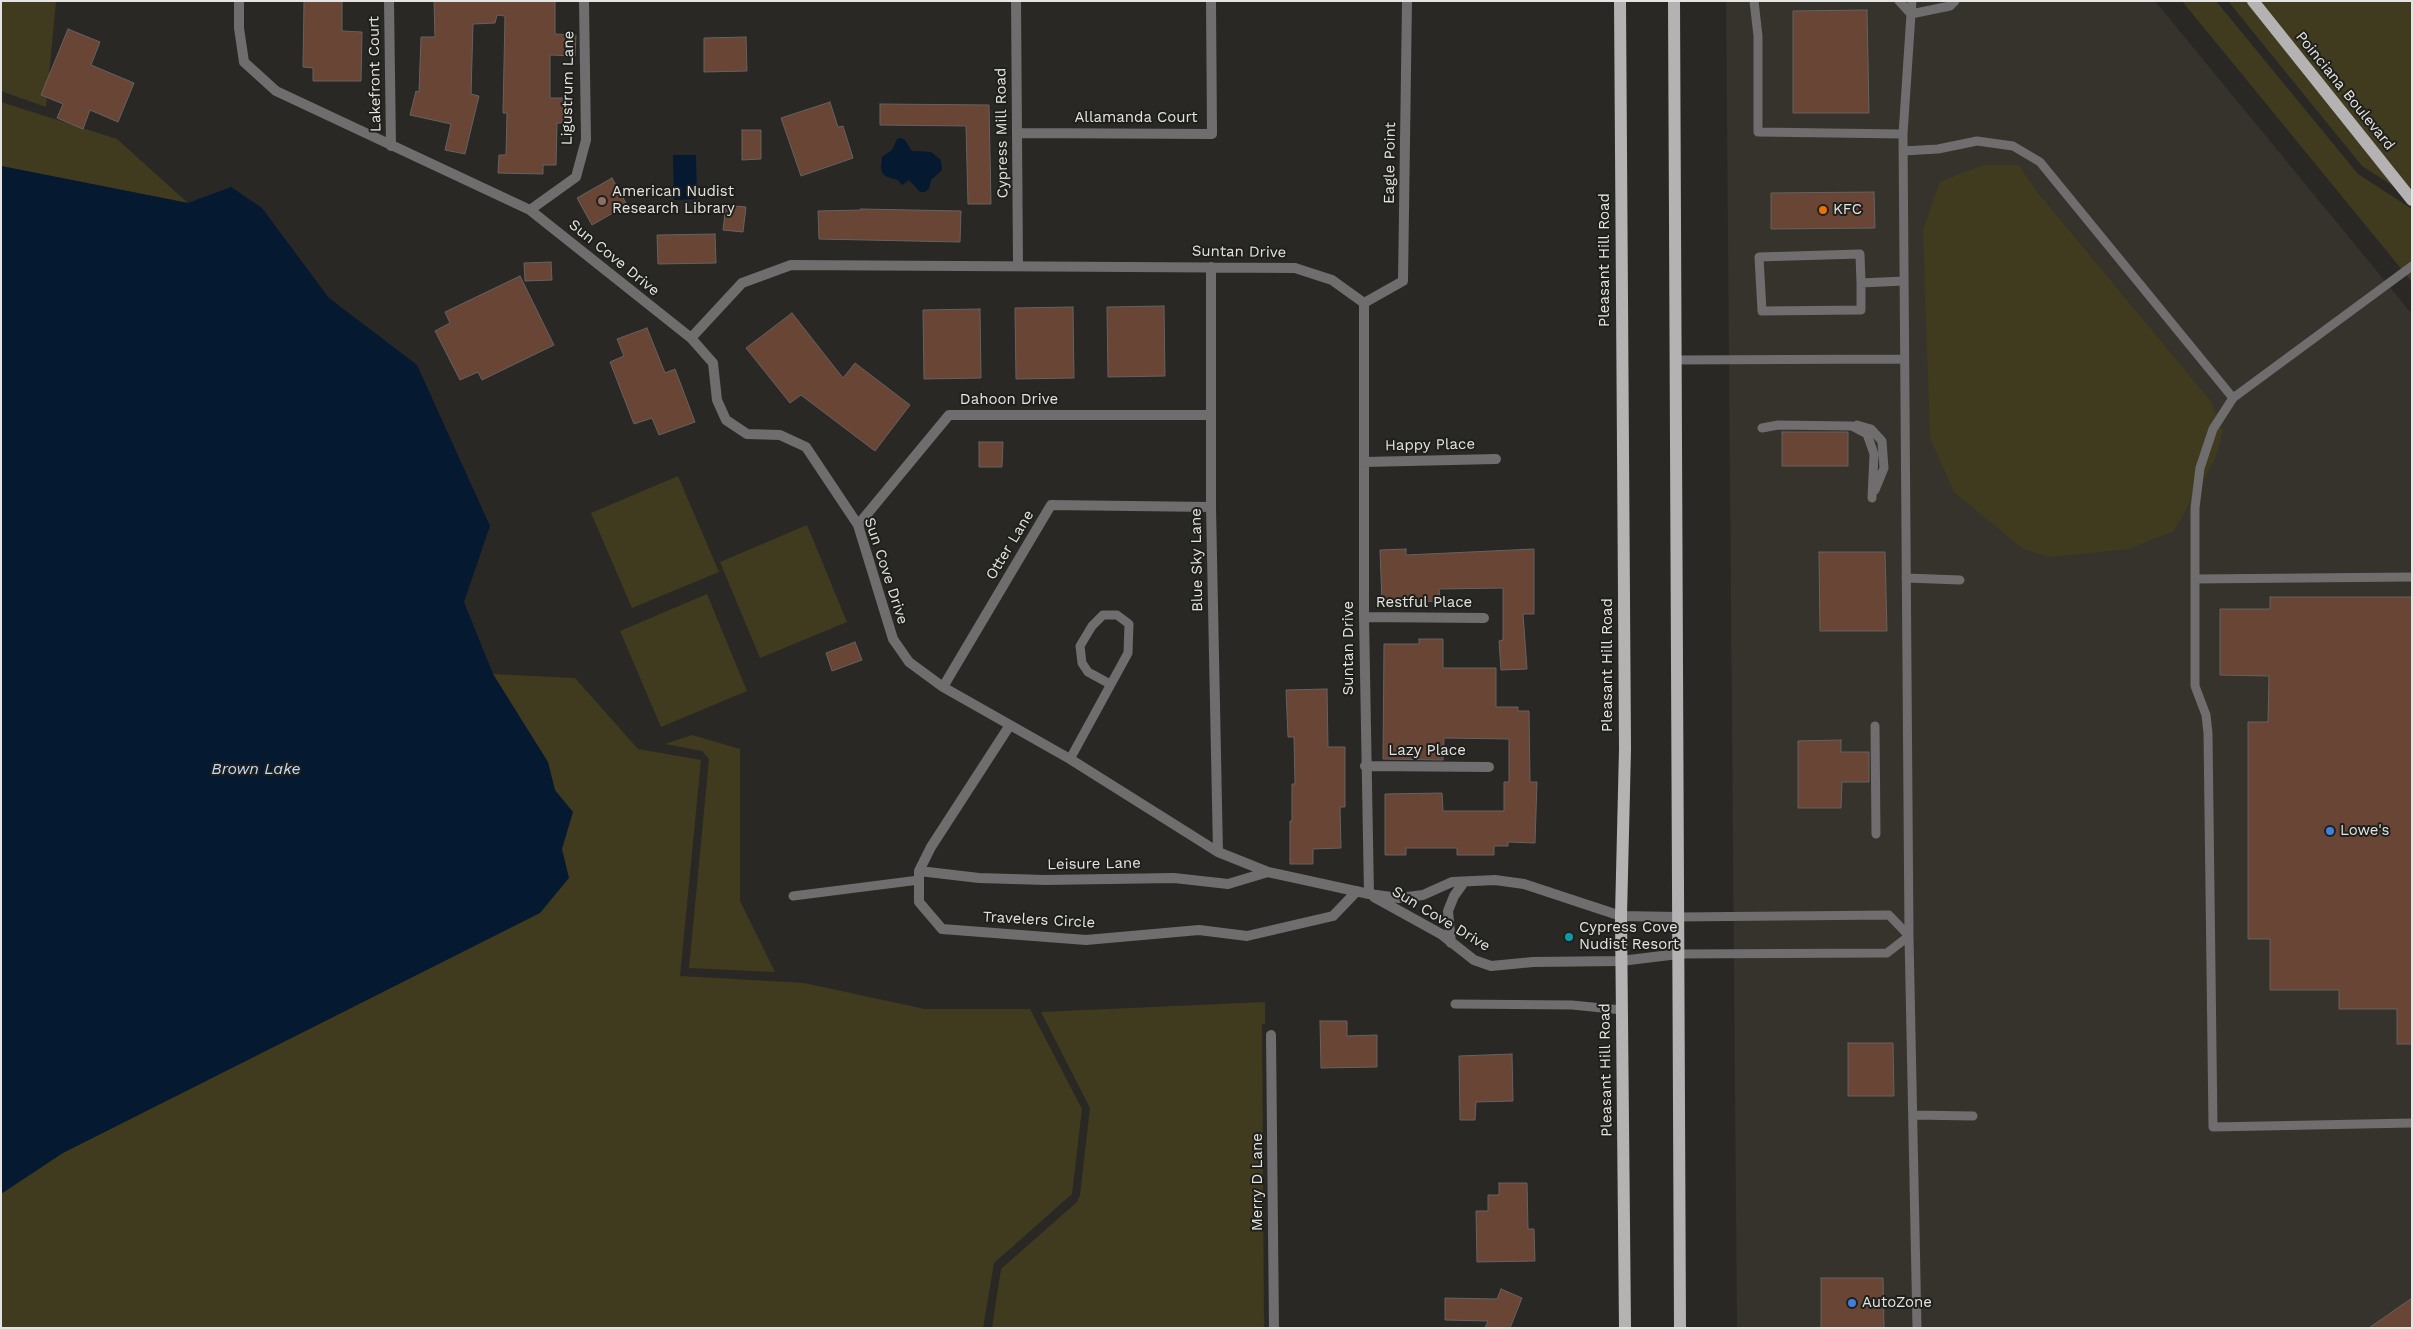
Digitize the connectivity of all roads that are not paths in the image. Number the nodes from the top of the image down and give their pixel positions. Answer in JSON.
{"nodes":[{"id":1,"x":239,"y":1,"type":"edge"},
{"id":2,"x":389,"y":1,"type":"edge"},
{"id":3,"x":584,"y":1,"type":"edge"},
{"id":4,"x":1016,"y":1,"type":"edge"},
{"id":5,"x":1211,"y":1,"type":"edge"},
{"id":6,"x":1407,"y":1,"type":"edge"},
{"id":7,"x":1620,"y":1,"type":"edge"},
{"id":8,"x":1674,"y":1,"type":"edge"},
{"id":9,"x":1754,"y":1,"type":"edge"},
{"id":10,"x":1899,"y":1,"type":"edge"},
{"id":11,"x":1912,"y":1,"type":"edge"},
{"id":12,"x":1956,"y":1,"type":"edge"},
{"id":13,"x":2252,"y":1,"type":"edge"},
{"id":14,"x":1910,"y":14,"type":"junction"},
{"id":15,"x":1018,"y":133,"type":"junction"},
{"id":16,"x":1903,"y":134,"type":"junction"},
{"id":17,"x":391,"y":146,"type":"junction"},
{"id":18,"x":1903,"y":151,"type":"junction"},
{"id":19,"x":2412,"y":200,"type":"edge"},
{"id":20,"x":530,"y":210,"type":"junction"},
{"id":21,"x":1018,"y":265,"type":"junction"},
{"id":22,"x":2412,"y":266,"type":"edge"},
{"id":23,"x":1211,"y":267,"type":"junction"},
{"id":24,"x":1904,"y":281,"type":"junction"},
{"id":25,"x":1861,"y":283,"type":"junction"},
{"id":26,"x":1364,"y":303,"type":"junction"},
{"id":27,"x":690,"y":338,"type":"junction"},
{"id":28,"x":1675,"y":360,"type":"junction"},
{"id":29,"x":1904,"y":360,"type":"junction"},
{"id":30,"x":2233,"y":398,"type":"junction"},
{"id":31,"x":1210,"y":415,"type":"junction"},
{"id":32,"x":1762,"y":428,"type":"dead end"},
{"id":33,"x":1496,"y":459,"type":"dead end"},
{"id":34,"x":1364,"y":462,"type":"junction"},
{"id":35,"x":1872,"y":498,"type":"dead end"},
{"id":36,"x":1211,"y":507,"type":"junction"},
{"id":37,"x":858,"y":524,"type":"junction"},
{"id":38,"x":1906,"y":578,"type":"junction"},
{"id":39,"x":2412,"y":578,"type":"edge"},
{"id":40,"x":2195,"y":579,"type":"junction"},
{"id":41,"x":1960,"y":580,"type":"dead end"},
{"id":42,"x":1364,"y":617,"type":"junction"},
{"id":43,"x":1484,"y":618,"type":"dead end"},
{"id":44,"x":1110,"y":684,"type":"junction"},
{"id":45,"x":943,"y":687,"type":"junction"},
{"id":46,"x":1010,"y":725,"type":"junction"},
{"id":47,"x":1875,"y":726,"type":"dead end"},
{"id":48,"x":1070,"y":759,"type":"junction"},
{"id":49,"x":1365,"y":766,"type":"junction"},
{"id":50,"x":1489,"y":767,"type":"dead end"},
{"id":51,"x":1876,"y":834,"type":"dead end"},
{"id":52,"x":1218,"y":852,"type":"junction"},
{"id":53,"x":1268,"y":872,"type":"junction"},
{"id":54,"x":919,"y":875,"type":"junction"},
{"id":55,"x":1464,"y":882,"type":"junction"},
{"id":56,"x":1357,"y":891,"type":"junction"},
{"id":57,"x":1369,"y":894,"type":"junction"},
{"id":58,"x":793,"y":896,"type":"dead end"},
{"id":59,"x":1621,"y":916,"type":"junction"},
{"id":60,"x":1677,"y":917,"type":"junction"},
{"id":61,"x":1909,"y":936,"type":"junction"},
{"id":62,"x":1451,"y":943,"type":"junction"},
{"id":63,"x":1678,"y":954,"type":"junction"},
{"id":64,"x":1621,"y":961,"type":"junction"},
{"id":65,"x":1455,"y":1004,"type":"dead end"},
{"id":66,"x":1622,"y":1010,"type":"junction"},
{"id":67,"x":1272,"y":1035,"type":"dead end"},
{"id":68,"x":1912,"y":1115,"type":"junction"},
{"id":69,"x":1973,"y":1116,"type":"dead end"},
{"id":70,"x":2412,"y":1123,"type":"edge"},
{"id":71,"x":1274,"y":1328,"type":"edge"},
{"id":72,"x":1625,"y":1328,"type":"edge"},
{"id":73,"x":1680,"y":1328,"type":"edge"},
{"id":74,"x":1917,"y":1328,"type":"edge"}],
"edges":[{"from":1,"to":17,"type":"street","name":"Sun Cove Drive"},
{"from":2,"to":17,"type":"street","name":"Lakefront Court"},
{"from":3,"to":20,"type":"street","name":"Ligustrum Lane"},
{"from":4,"to":15,"type":"street","name":"Cypress Mill Road"},
{"from":5,"to":15,"type":"street","name":"Allamanda Court"},
{"from":6,"to":26,"type":"street","name":"Eagle Point"},
{"from":7,"to":59,"type":"main road","name":"Pleasant Hill Road"},
{"from":8,"to":28,"type":"main road"},
{"from":9,"to":16,"type":"lane"},
{"from":10,"to":14,"type":"lane"},
{"from":11,"to":14,"type":"lane"},
{"from":12,"to":14,"type":"lane"},
{"from":13,"to":19,"type":"main road","name":"Poinciana Boulevard"},
{"from":14,"to":16,"type":"lane"},
{"from":15,"to":21,"type":"street","name":"Cypress Mill Road"},
{"from":16,"to":18,"type":"lane"},
{"from":17,"to":20,"type":"street","name":"Sun Cove Drive"},
{"from":18,"to":24,"type":"lane"},
{"from":18,"to":30,"type":"lane"},
{"from":20,"to":27,"type":"street","name":"Sun Cove Drive"},
{"from":21,"to":23,"type":"street","name":"Suntan Drive"},
{"from":21,"to":27,"type":"street","name":"Suntan Drive"},
{"from":22,"to":30,"type":"lane"},
{"from":23,"to":26,"type":"street","name":"Suntan Drive"},
{"from":23,"to":31,"type":"street","name":"Blue Sky Lane"},
{"from":24,"to":25,"type":"lane"},
{"from":24,"to":29,"type":"lane"},
{"from":25,"to":25,"type":"lane"},
{"from":26,"to":34,"type":"street","name":"Suntan Drive"},
{"from":27,"to":37,"type":"street","name":"Sun Cove Drive"},
{"from":28,"to":29,"type":"lane"},
{"from":28,"to":60,"type":"main road"},
{"from":29,"to":38,"type":"lane"},
{"from":30,"to":40,"type":"lane"},
{"from":31,"to":36,"type":"street","name":"Blue Sky Lane"},
{"from":31,"to":37,"type":"street","name":"Dahoon Drive"},
{"from":32,"to":35,"type":"lane"},
{"from":33,"to":34,"type":"street","name":"Happy Place"},
{"from":34,"to":42,"type":"street","name":"Suntan Drive"},
{"from":36,"to":45,"type":"street","name":"Otter Lane"},
{"from":36,"to":52,"type":"street","name":"Blue Sky Lane"},
{"from":37,"to":45,"type":"street","name":"Sun Cove Drive"},
{"from":38,"to":41,"type":"lane"},
{"from":38,"to":61,"type":"lane"},
{"from":39,"to":40,"type":"lane"},
{"from":40,"to":70,"type":"lane"},
{"from":42,"to":43,"type":"street","name":"Restful Place"},
{"from":42,"to":49,"type":"street","name":"Suntan Drive"},
{"from":44,"to":44,"type":"lane"},
{"from":44,"to":48,"type":"lane"},
{"from":45,"to":46,"type":"street","name":"Sun Cove Drive"},
{"from":46,"to":48,"type":"street","name":"Sun Cove Drive"},
{"from":46,"to":54,"type":"street"},
{"from":47,"to":51,"type":"lane"},
{"from":48,"to":52,"type":"street","name":"Sun Cove Drive"},
{"from":49,"to":50,"type":"street","name":"Lazy Place"},
{"from":49,"to":57,"type":"street","name":"Suntan Drive"},
{"from":52,"to":53,"type":"street","name":"Sun Cove Drive"},
{"from":53,"to":54,"type":"street","name":"Leisure Lane"},
{"from":53,"to":56,"type":"street","name":"Sun Cove Drive"},
{"from":54,"to":56,"type":"street","name":"Travelers Circle"},
{"from":54,"to":58,"type":"lane"},
{"from":55,"to":57,"type":"street","name":"Sun Cove Drive"},
{"from":55,"to":59,"type":"street","name":"Sun Cove Drive"},
{"from":55,"to":62,"type":"street"},
{"from":56,"to":57,"type":"street","name":"Sun Cove Drive"},
{"from":57,"to":62,"type":"street","name":"Sun Cove Drive"},
{"from":59,"to":60,"type":"street","name":"Sun Cove Drive"},
{"from":59,"to":64,"type":"main road","name":"Pleasant Hill Road"},
{"from":60,"to":61,"type":"lane"},
{"from":60,"to":63,"type":"main road"},
{"from":61,"to":63,"type":"lane"},
{"from":61,"to":68,"type":"lane"},
{"from":62,"to":64,"type":"street","name":"Sun Cove Drive"},
{"from":63,"to":64,"type":"street","name":"Sun Cove Drive"},
{"from":63,"to":73,"type":"main road"},
{"from":64,"to":66,"type":"main road","name":"Pleasant Hill Road"},
{"from":65,"to":66,"type":"lane"},
{"from":66,"to":72,"type":"main road","name":"Pleasant Hill Road"},
{"from":67,"to":71,"type":"street","name":"Merry D Lane"},
{"from":68,"to":69,"type":"lane"},
{"from":68,"to":74,"type":"lane"}]}
